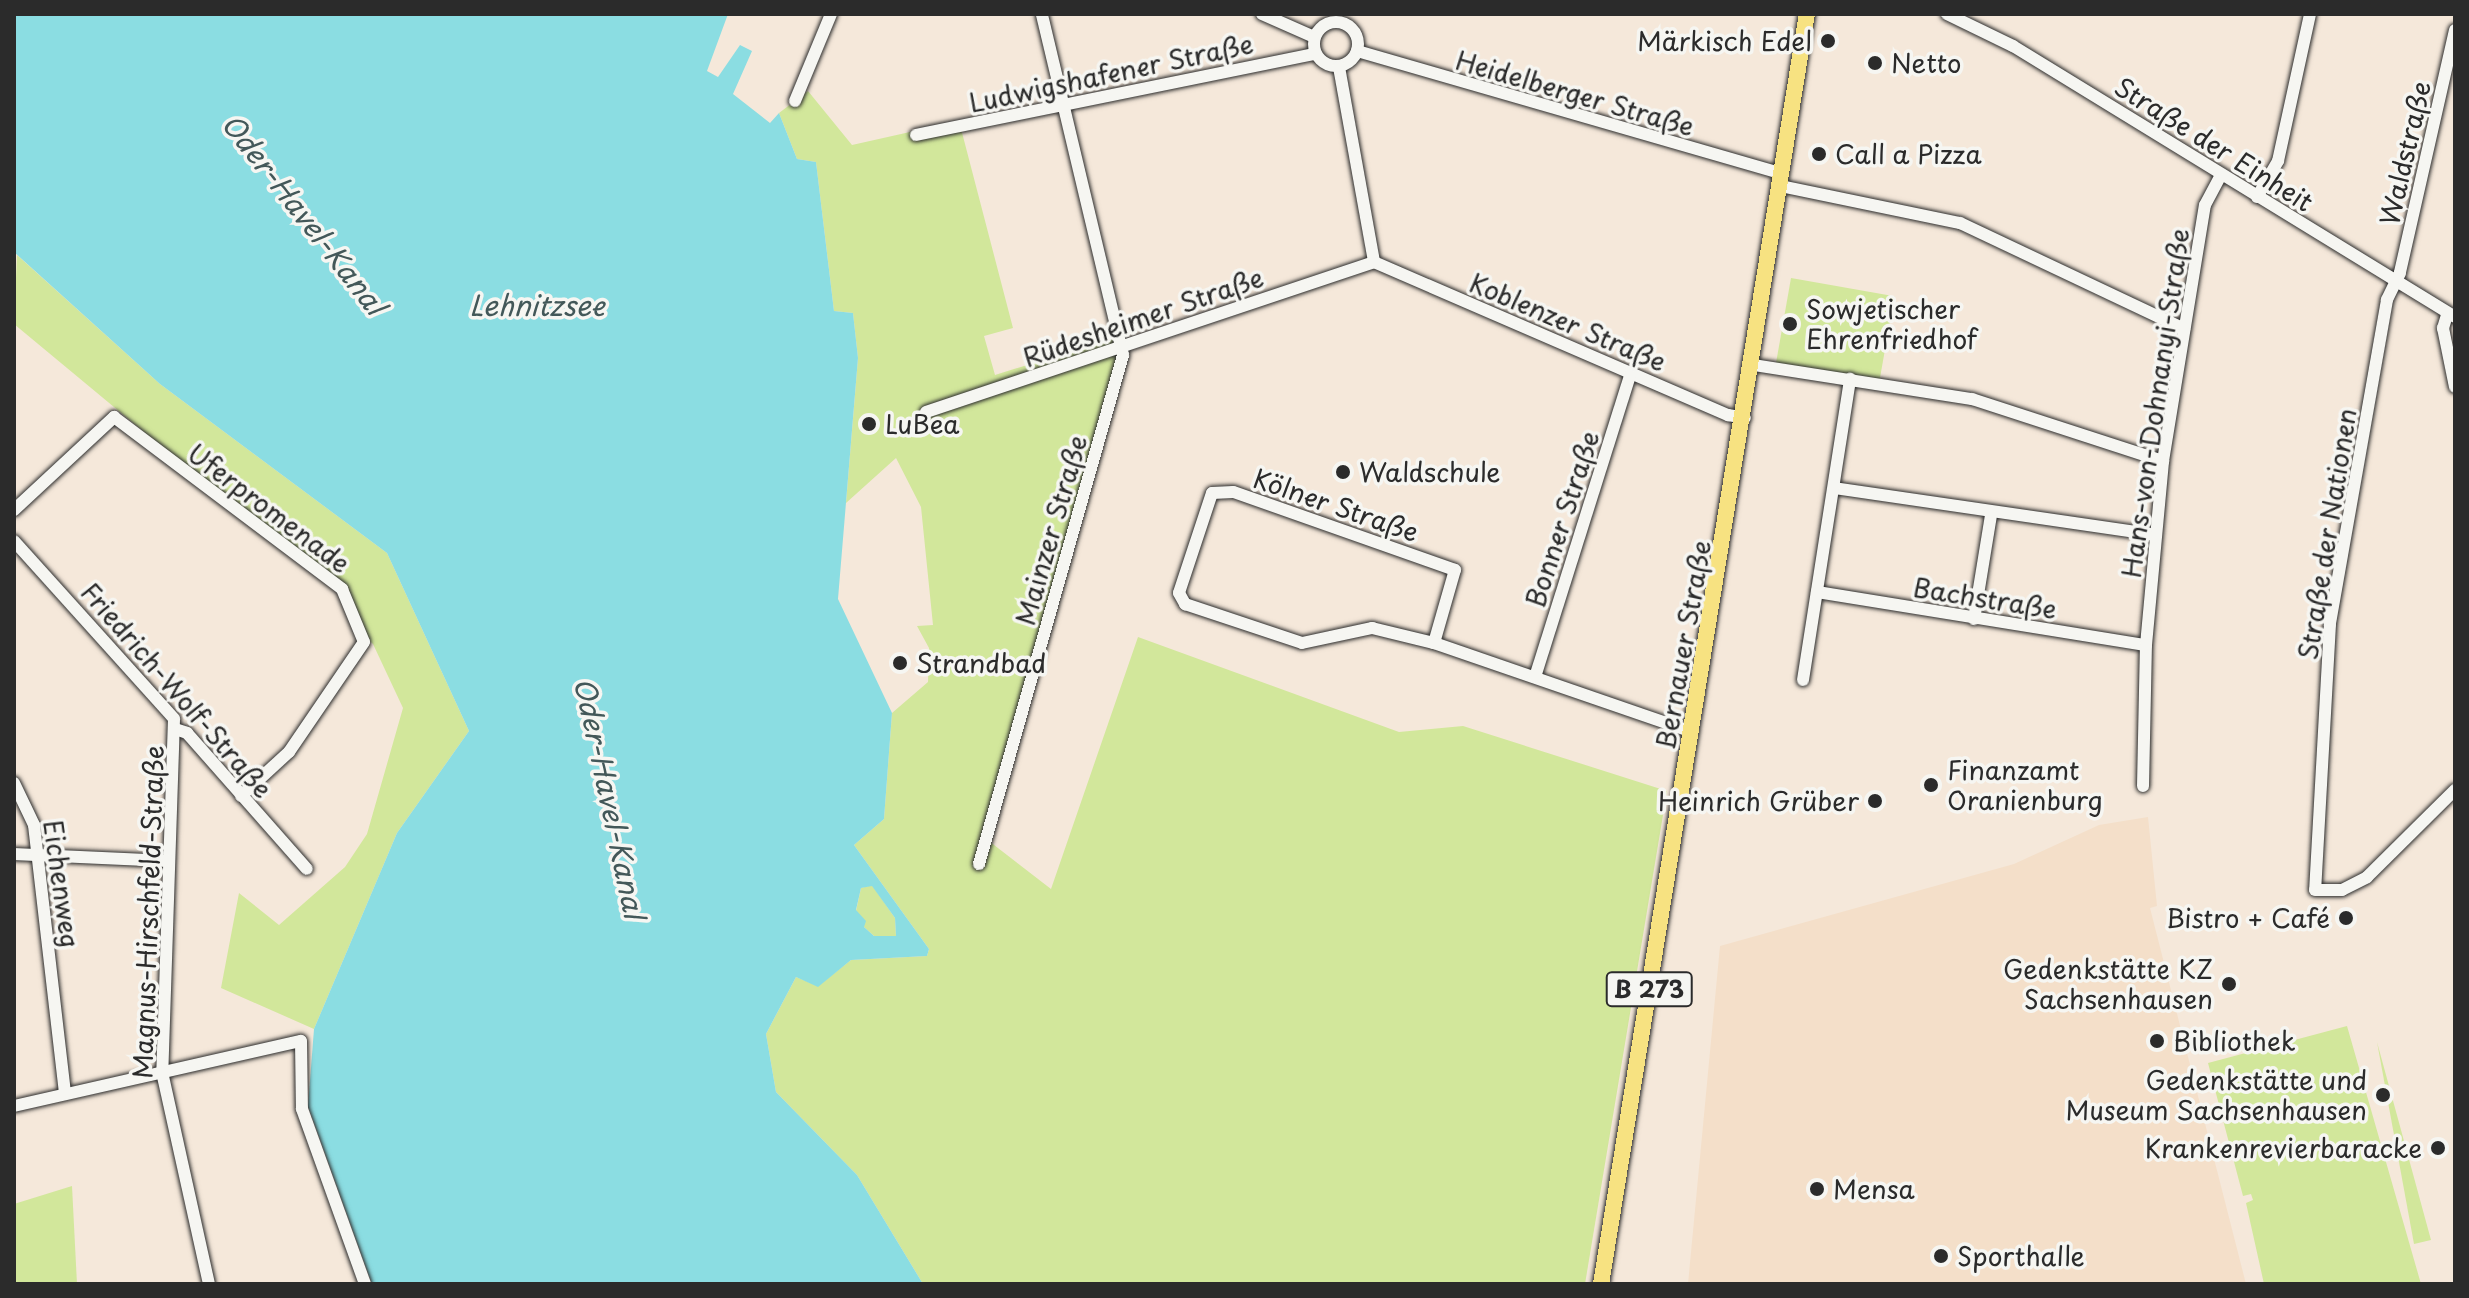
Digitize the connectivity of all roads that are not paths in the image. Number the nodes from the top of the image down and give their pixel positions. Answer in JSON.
{"nodes":[{"id":1,"x":831,"y":14,"type":"edge"},
{"id":2,"x":1042,"y":14,"type":"edge"},
{"id":3,"x":1262,"y":14,"type":"edge"},
{"id":4,"x":1807,"y":14,"type":"edge"},
{"id":5,"x":1947,"y":14,"type":"edge"},
{"id":6,"x":2310,"y":14,"type":"edge"},
{"id":7,"x":1348,"y":19,"type":"edge"},
{"id":8,"x":2455,"y":30,"type":"edge"},
{"id":9,"x":1314,"y":37,"type":"junction"},
{"id":10,"x":1357,"y":51,"type":"junction"},
{"id":11,"x":1315,"y":54,"type":"junction"},
{"id":12,"x":1339,"y":67,"type":"junction"},
{"id":13,"x":795,"y":101,"type":"dead end"},
{"id":14,"x":1064,"y":105,"type":"junction"},
{"id":15,"x":916,"y":135,"type":"dead end"},
{"id":16,"x":2221,"y":175,"type":"junction"},
{"id":17,"x":1782,"y":180,"type":"junction"},
{"id":18,"x":2257,"y":197,"type":"junction"},
{"id":19,"x":1374,"y":262,"type":"junction"},
{"id":20,"x":2395,"y":284,"type":"junction"},
{"id":21,"x":2451,"y":316,"type":"edge"},
{"id":22,"x":2184,"y":329,"type":"junction"},
{"id":23,"x":1123,"y":347,"type":"junction"},
{"id":24,"x":1754,"y":365,"type":"junction"},
{"id":25,"x":1631,"y":373,"type":"junction"},
{"id":26,"x":1850,"y":379,"type":"junction"},
{"id":27,"x":2455,"y":387,"type":"edge"},
{"id":28,"x":926,"y":412,"type":"dead end"},
{"id":29,"x":1745,"y":418,"type":"junction"},
{"id":30,"x":2163,"y":461,"type":"junction"},
{"id":31,"x":1834,"y":488,"type":"junction"},
{"id":32,"x":14,"y":510,"type":"edge"},
{"id":33,"x":1991,"y":515,"type":"junction"},
{"id":34,"x":2156,"y":535,"type":"junction"},
{"id":35,"x":14,"y":541,"type":"edge"},
{"id":36,"x":1817,"y":592,"type":"junction"},
{"id":37,"x":1974,"y":619,"type":"junction"},
{"id":38,"x":1434,"y":643,"type":"junction"},
{"id":39,"x":2146,"y":645,"type":"junction"},
{"id":40,"x":1535,"y":677,"type":"junction"},
{"id":41,"x":1803,"y":680,"type":"dead end"},
{"id":42,"x":175,"y":729,"type":"junction"},
{"id":43,"x":1692,"y":732,"type":"junction"},
{"id":44,"x":14,"y":783,"type":"edge"},
{"id":45,"x":2143,"y":786,"type":"dead end"},
{"id":46,"x":2455,"y":790,"type":"edge"},
{"id":47,"x":241,"y":796,"type":"junction"},
{"id":48,"x":14,"y":854,"type":"edge"},
{"id":49,"x":39,"y":854,"type":"junction"},
{"id":50,"x":168,"y":861,"type":"junction"},
{"id":51,"x":979,"y":864,"type":"dead end"},
{"id":52,"x":307,"y":869,"type":"dead end"},
{"id":53,"x":162,"y":1072,"type":"junction"},
{"id":54,"x":65,"y":1092,"type":"junction"},
{"id":55,"x":14,"y":1106,"type":"edge"},
{"id":56,"x":209,"y":1284,"type":"edge"},
{"id":57,"x":365,"y":1284,"type":"edge"},
{"id":58,"x":1601,"y":1284,"type":"edge"}],
"edges":[{"from":1,"to":13,"type":"street"},
{"from":2,"to":14,"type":"street"},
{"from":3,"to":9,"type":"street"},
{"from":4,"to":17,"type":"main road","name":"Bernauer Straße","number":"B 273"},
{"from":5,"to":16,"type":"street","name":"Straße der Einheit"},
{"from":6,"to":18,"type":"street"},
{"from":7,"to":9,"type":"street"},
{"from":7,"to":10,"type":"street"},
{"from":8,"to":20,"type":"street","name":"Waldstraße"},
{"from":9,"to":11,"type":"street"},
{"from":10,"to":12,"type":"street"},
{"from":10,"to":17,"type":"street","name":"Heidelberger Straße"},
{"from":11,"to":12,"type":"street"},
{"from":11,"to":14,"type":"street","name":"Ludwigshafener Straße"},
{"from":12,"to":19,"type":"street"},
{"from":14,"to":15,"type":"street","name":"Ludwigshafener Straße"},
{"from":14,"to":23,"type":"street"},
{"from":16,"to":18,"type":"street","name":"Straße der Einheit"},
{"from":16,"to":22,"type":"street","name":"Hans-von-Dohnanyi-Straße"},
{"from":17,"to":22,"type":"street","name":"Heidelberger Straße"},
{"from":17,"to":24,"type":"main road","name":"Bernauer Straße","number":"B 273"},
{"from":18,"to":20,"type":"street","name":"Straße der Einheit"},
{"from":19,"to":23,"type":"street","name":"Rüdesheimer Straße"},
{"from":19,"to":25,"type":"street","name":"Koblenzer Straße"},
{"from":20,"to":21,"type":"street","name":"Straße der Einheit"},
{"from":20,"to":46,"type":"street","name":"Straße der Nationen"},
{"from":21,"to":27,"type":"street"},
{"from":22,"to":30,"type":"street","name":"Hans-von-Dohnanyi-Straße"},
{"from":23,"to":28,"type":"street","name":"Rüdesheimer Straße"},
{"from":23,"to":51,"type":"street","name":"Mainzer Straße"},
{"from":24,"to":26,"type":"street"},
{"from":24,"to":29,"type":"main road","name":"Bernauer Straße","number":"B 273"},
{"from":25,"to":29,"type":"street","name":"Koblenzer Straße"},
{"from":25,"to":40,"type":"street","name":"Bonner Straße"},
{"from":26,"to":30,"type":"street"},
{"from":26,"to":31,"type":"street"},
{"from":29,"to":43,"type":"main road","name":"Bernauer Straße","number":"B 273"},
{"from":30,"to":34,"type":"street","name":"Hans-von-Dohnanyi-Straße"},
{"from":31,"to":33,"type":"street"},
{"from":31,"to":36,"type":"street"},
{"from":32,"to":47,"type":"street","name":"Uferpromenade"},
{"from":33,"to":34,"type":"street"},
{"from":33,"to":37,"type":"street"},
{"from":34,"to":39,"type":"street","name":"Hans-von-Dohnanyi-Straße"},
{"from":35,"to":42,"type":"street","name":"Friedrich-Wolf-Straße"},
{"from":36,"to":37,"type":"street","name":"Bachstraße"},
{"from":36,"to":41,"type":"street"},
{"from":37,"to":39,"type":"street","name":"Bachstraße"},
{"from":38,"to":38,"type":"street","name":"Kölner Straße"},
{"from":38,"to":40,"type":"street","name":"Kölner Straße"},
{"from":39,"to":45,"type":"street","name":"Hans-von-Dohnanyi-Straße"},
{"from":40,"to":43,"type":"street","name":"Kölner Straße"},
{"from":42,"to":47,"type":"street","name":"Friedrich-Wolf-Straße"},
{"from":42,"to":50,"type":"street","name":"Magnus-Hirschfeld-Straße"},
{"from":43,"to":58,"type":"main road","name":"Bernauer Straße","number":"B 273"},
{"from":44,"to":49,"type":"street","name":"Eichenweg"},
{"from":47,"to":52,"type":"street","name":"Friedrich-Wolf-Straße"},
{"from":48,"to":49,"type":"street"},
{"from":49,"to":50,"type":"street"},
{"from":49,"to":54,"type":"street","name":"Eichenweg"},
{"from":50,"to":53,"type":"street","name":"Magnus-Hirschfeld-Straße"},
{"from":53,"to":54,"type":"street"},
{"from":53,"to":56,"type":"street","name":"Magnus-Hirschfeld-Straße"},
{"from":53,"to":57,"type":"street"},
{"from":54,"to":55,"type":"street"}]}
